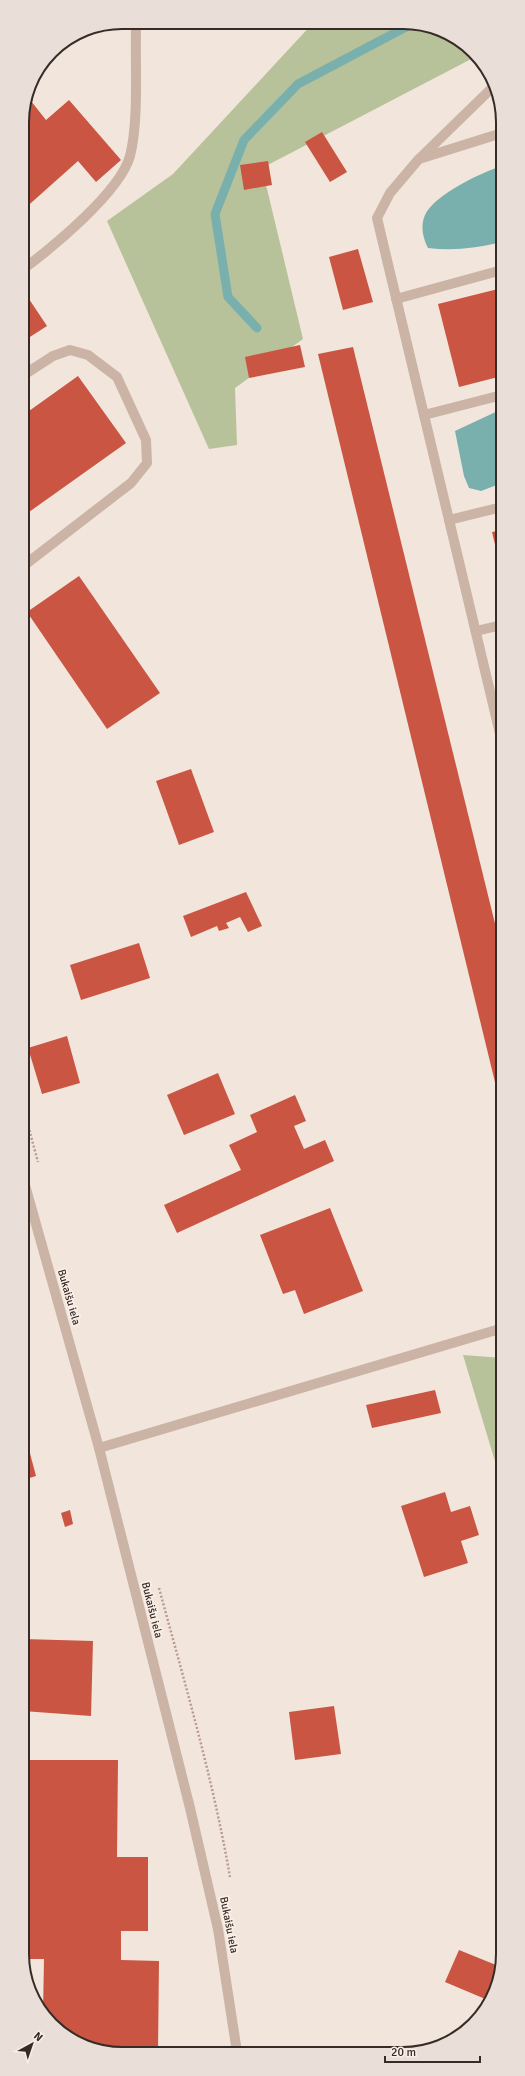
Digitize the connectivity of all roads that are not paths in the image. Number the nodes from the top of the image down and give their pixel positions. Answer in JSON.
{"nodes":[{"id":1,"x":136,"y":29,"type":"edge"},
{"id":2,"x":490,"y":90,"type":"edge"},
{"id":3,"x":496,"y":135,"type":"edge"},
{"id":4,"x":418,"y":160,"type":"junction"},
{"id":5,"x":29,"y":264,"type":"edge"},
{"id":6,"x":496,"y":272,"type":"edge"},
{"id":7,"x":396,"y":298,"type":"junction"},
{"id":8,"x":29,"y":371,"type":"edge"},
{"id":9,"x":496,"y":397,"type":"edge"},
{"id":10,"x":424,"y":416,"type":"junction"},
{"id":11,"x":496,"y":508,"type":"edge"},
{"id":12,"x":449,"y":520,"type":"junction"},
{"id":13,"x":29,"y":562,"type":"edge"},
{"id":14,"x":496,"y":626,"type":"edge"},
{"id":15,"x":476,"y":631,"type":"junction"},
{"id":16,"x":496,"y":716,"type":"edge"},
{"id":17,"x":29,"y":1199,"type":"edge"},
{"id":18,"x":496,"y":1330,"type":"edge"},
{"id":19,"x":99,"y":1448,"type":"junction"},
{"id":20,"x":236,"y":2047,"type":"edge"}],
"edges":[{"from":1,"to":5,"type":"street"},
{"from":2,"to":4,"type":"street"},
{"from":3,"to":4,"type":"street"},
{"from":4,"to":7,"type":"street"},
{"from":6,"to":7,"type":"street"},
{"from":7,"to":10,"type":"street"},
{"from":8,"to":13,"type":"street"},
{"from":9,"to":10,"type":"street"},
{"from":10,"to":12,"type":"street"},
{"from":11,"to":12,"type":"street"},
{"from":12,"to":15,"type":"street"},
{"from":14,"to":15,"type":"street"},
{"from":15,"to":16,"type":"street"},
{"from":17,"to":19,"type":"street","name":"Bukaišu iela"},
{"from":18,"to":19,"type":"street"},
{"from":19,"to":20,"type":"street","name":"Bukaišu iela"}]}
